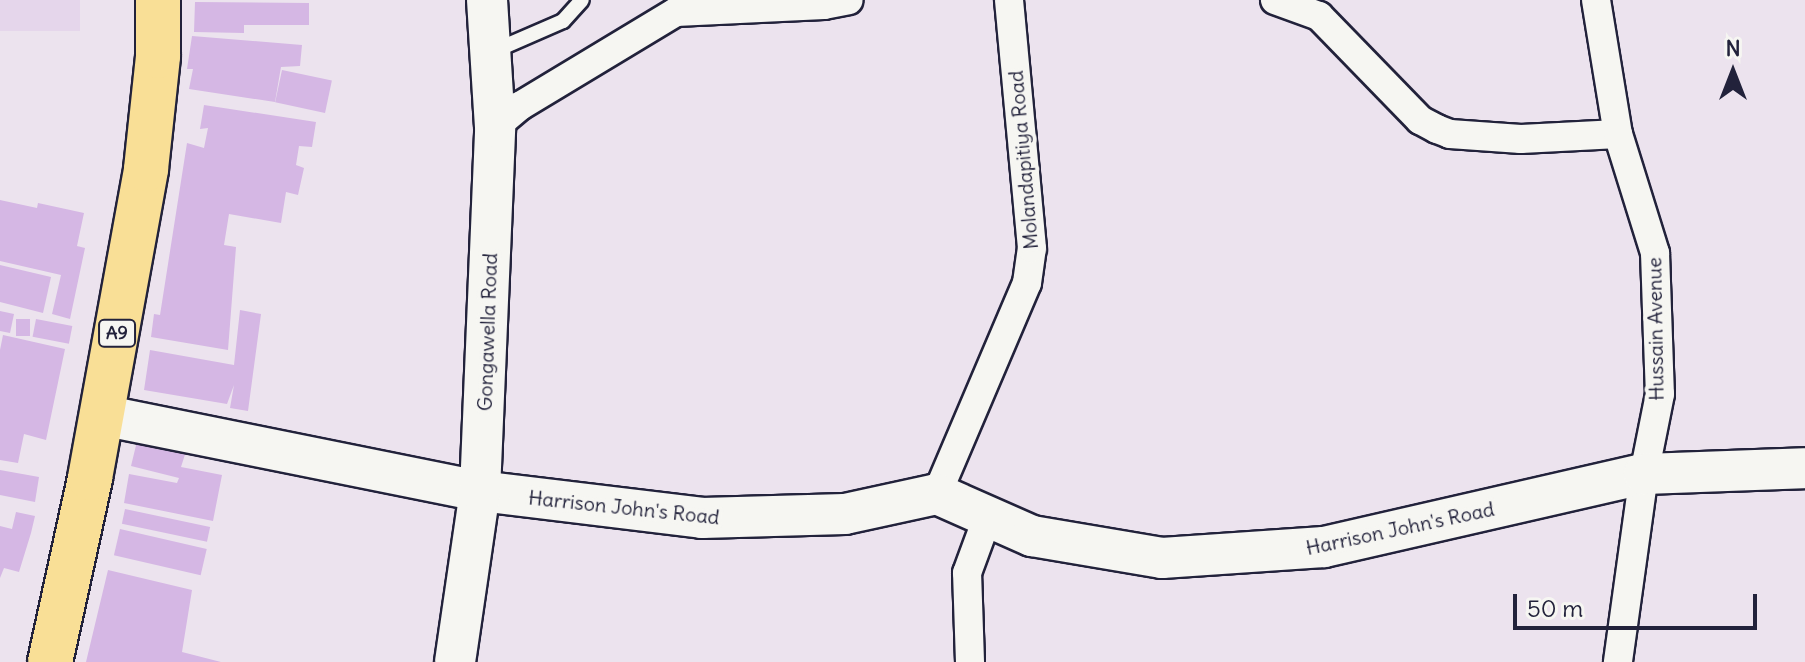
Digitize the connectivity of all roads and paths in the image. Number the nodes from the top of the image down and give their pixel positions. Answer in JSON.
{"nodes":[{"id":1,"x":158,"y":0,"type":"edge"},
{"id":2,"x":487,"y":0,"type":"edge"},
{"id":3,"x":582,"y":0,"type":"edge"},
{"id":4,"x":849,"y":0,"type":"edge"},
{"id":5,"x":1009,"y":0,"type":"edge"},
{"id":6,"x":1275,"y":0,"type":"edge"},
{"id":7,"x":1596,"y":0,"type":"edge"},
{"id":8,"x":490,"y":53,"type":"junction"},
{"id":9,"x":495,"y":127,"type":"junction"},
{"id":10,"x":1618,"y":134,"type":"junction"},
{"id":11,"x":102,"y":415,"type":"junction"},
{"id":12,"x":1805,"y":468,"type":"edge"},
{"id":13,"x":1644,"y":474,"type":"junction"},
{"id":14,"x":480,"y":491,"type":"junction"},
{"id":15,"x":937,"y":494,"type":"junction"},
{"id":16,"x":988,"y":516,"type":"junction"},
{"id":17,"x":50,"y":662,"type":"edge"},
{"id":18,"x":455,"y":662,"type":"edge"},
{"id":19,"x":970,"y":662,"type":"edge"},
{"id":20,"x":1618,"y":662,"type":"edge"}],
"edges":[{"from":1,"to":11,"type":"highway","number":"A9"},
{"from":2,"to":8,"type":"street","name":"Gongawella Road"},
{"from":3,"to":8,"type":"lane"},
{"from":4,"to":9,"type":"street"},
{"from":5,"to":15,"type":"street","name":"Molandapitiya Road"},
{"from":6,"to":10,"type":"street"},
{"from":7,"to":10,"type":"street","name":"Hussain Avenue"},
{"from":8,"to":9,"type":"street","name":"Gongawella Road"},
{"from":9,"to":14,"type":"street","name":"Gongawella Road"},
{"from":10,"to":13,"type":"street","name":"Hussain Avenue"},
{"from":11,"to":14,"type":"street","name":"Harrison John's Road"},
{"from":11,"to":17,"type":"highway","number":"A9"},
{"from":12,"to":13,"type":"street","name":"Harrison John's Road"},
{"from":13,"to":16,"type":"street","name":"Harrison John's Road"},
{"from":13,"to":20,"type":"street","name":"Hussain Avenue"},
{"from":14,"to":15,"type":"street","name":"Harrison John's Road"},
{"from":14,"to":18,"type":"street","name":"Gongawella Road"},
{"from":15,"to":16,"type":"street","name":"Harrison John's Road"},
{"from":16,"to":19,"type":"street"}]}
